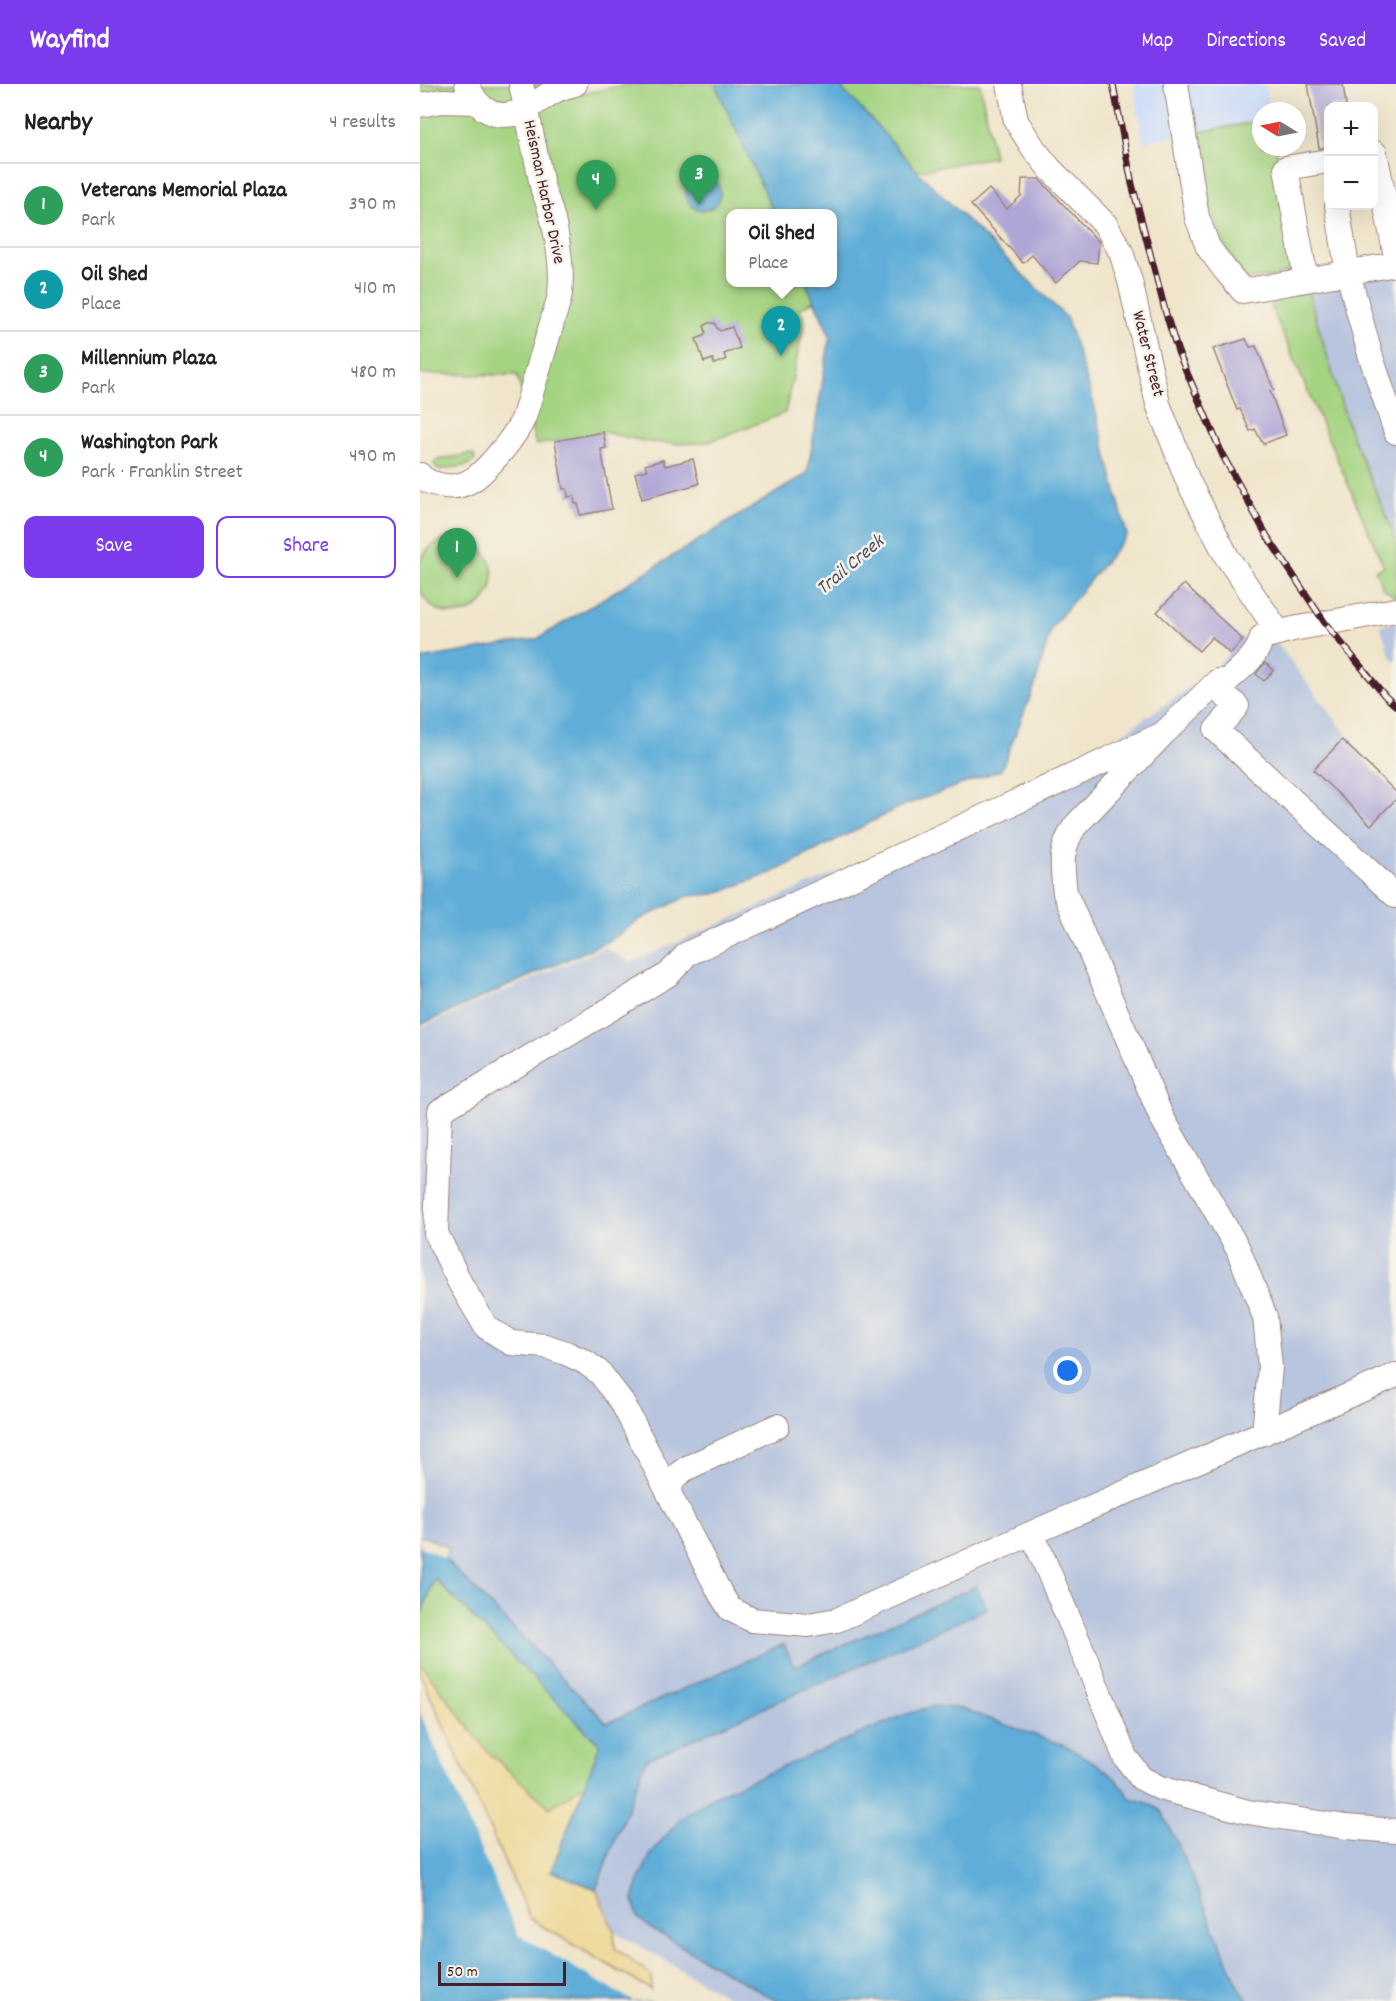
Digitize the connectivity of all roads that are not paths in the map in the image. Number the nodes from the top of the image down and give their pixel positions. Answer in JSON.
{"nodes":[{"id":1,"x":521,"y":84,"type":"edge"},
{"id":2,"x":575,"y":84,"type":"edge"},
{"id":3,"x":1009,"y":84,"type":"edge"},
{"id":4,"x":1176,"y":84,"type":"edge"},
{"id":5,"x":472,"y":93,"type":"edge"},
{"id":6,"x":420,"y":105,"type":"edge"},
{"id":7,"x":526,"y":109,"type":"junction"},
{"id":8,"x":1376,"y":156,"type":"edge"},
{"id":9,"x":1324,"y":161,"type":"edge"},
{"id":10,"x":1338,"y":210,"type":"edge"},
{"id":11,"x":1396,"y":256,"type":"edge"},
{"id":12,"x":1396,"y":264,"type":"edge"},
{"id":13,"x":1348,"y":273,"type":"junction"},
{"id":14,"x":1306,"y":280,"type":"junction"},
{"id":15,"x":1396,"y":432,"type":"edge"},
{"id":16,"x":420,"y":475,"type":"edge"},
{"id":17,"x":1396,"y":610,"type":"edge"},
{"id":18,"x":1270,"y":635,"type":"junction"},
{"id":19,"x":1216,"y":684,"type":"junction"},
{"id":20,"x":1192,"y":706,"type":"junction"},
{"id":21,"x":1216,"y":730,"type":"junction"},
{"id":22,"x":1163,"y":734,"type":"junction"},
{"id":23,"x":1396,"y":896,"type":"edge"},
{"id":24,"x":1396,"y":1375,"type":"edge"},
{"id":25,"x":777,"y":1426,"type":"dead end"},
{"id":26,"x":1264,"y":1433,"type":"junction"},
{"id":27,"x":670,"y":1495,"type":"junction"},
{"id":28,"x":1032,"y":1533,"type":"junction"},
{"id":29,"x":1396,"y":1831,"type":"edge"}],
"edges":[{"from":1,"to":7,"type":"street","name":"Heisman Harbor Drive"},
{"from":2,"to":7,"type":"street"},
{"from":3,"to":18,"type":"street","name":"Water Street"},
{"from":4,"to":14,"type":"street"},
{"from":5,"to":6,"type":"street"},
{"from":5,"to":7,"type":"street"},
{"from":7,"to":16,"type":"street","name":"Heisman Harbor Drive"},
{"from":8,"to":11,"type":"street"},
{"from":9,"to":14,"type":"street"},
{"from":10,"to":13,"type":"street"},
{"from":12,"to":13,"type":"street"},
{"from":13,"to":14,"type":"street"},
{"from":13,"to":15,"type":"street"},
{"from":17,"to":18,"type":"street"},
{"from":18,"to":19,"type":"street"},
{"from":19,"to":20,"type":"street"},
{"from":19,"to":21,"type":"street"},
{"from":20,"to":21,"type":"street"},
{"from":20,"to":22,"type":"street"},
{"from":21,"to":23,"type":"street"},
{"from":22,"to":26,"type":"street"},
{"from":22,"to":27,"type":"street"},
{"from":24,"to":26,"type":"street"},
{"from":25,"to":27,"type":"street"},
{"from":26,"to":28,"type":"street"},
{"from":27,"to":28,"type":"street"},
{"from":28,"to":29,"type":"street"}]}
